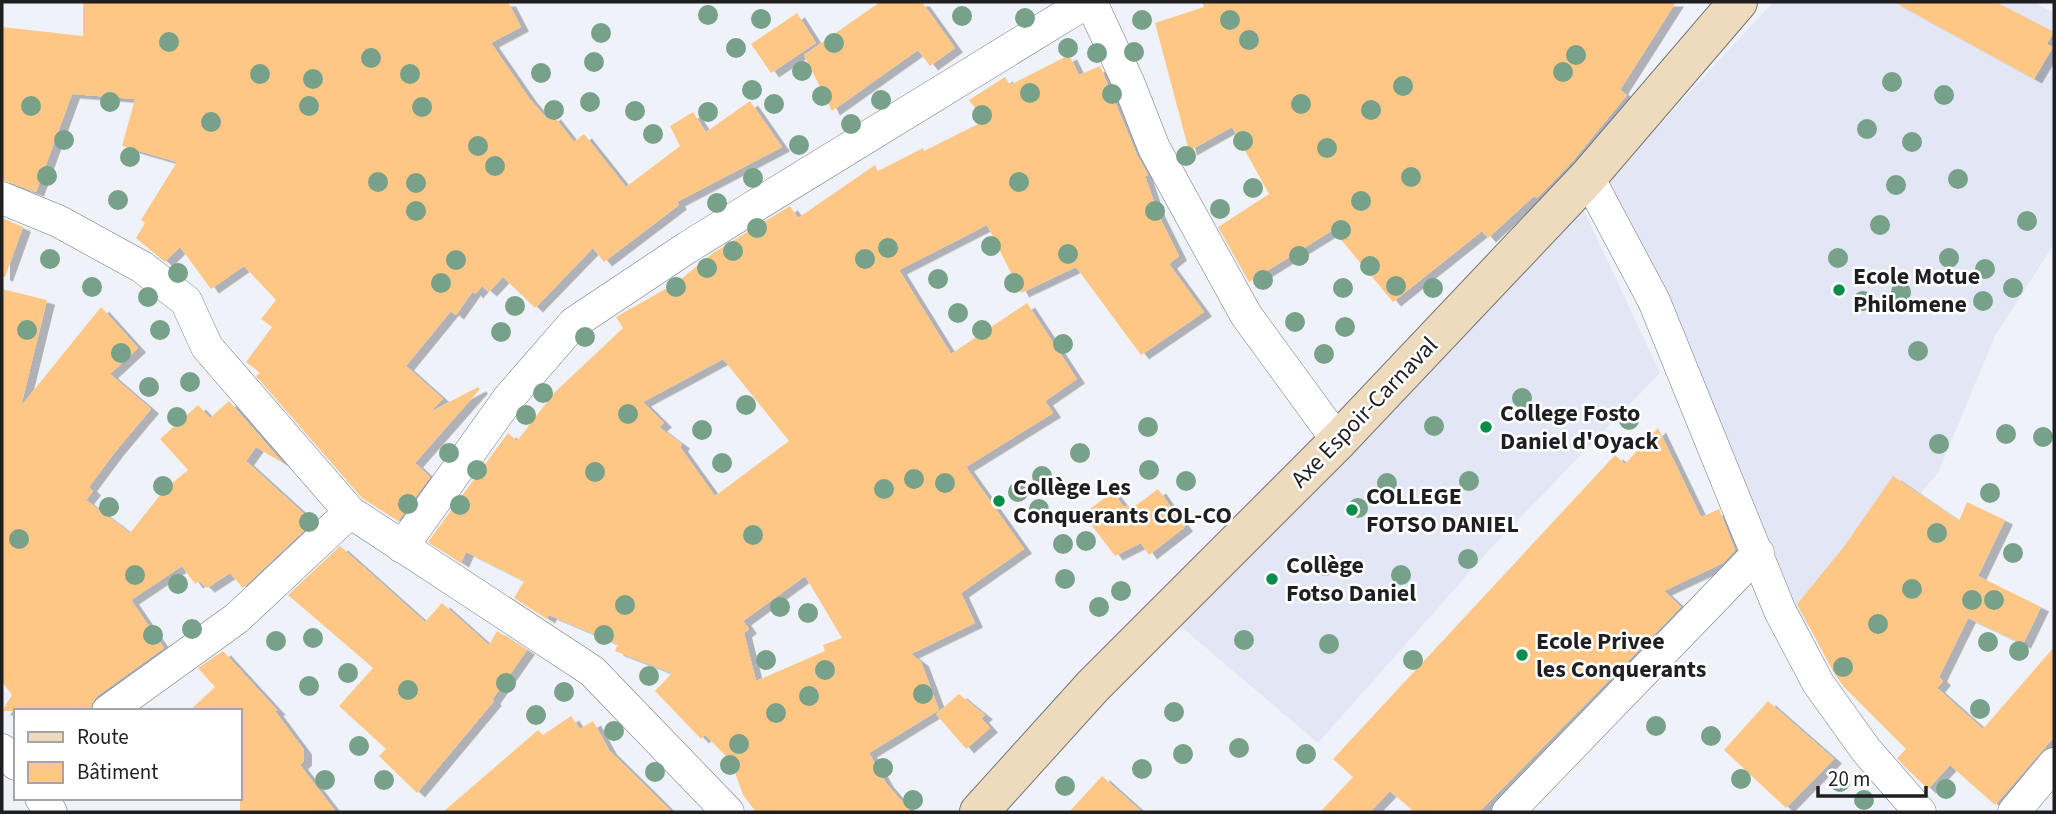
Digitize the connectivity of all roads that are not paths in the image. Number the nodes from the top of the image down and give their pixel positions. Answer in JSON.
{"nodes":[{"id":1,"x":1089,"y":2,"type":"edge"},
{"id":2,"x":1738,"y":2,"type":"edge"},
{"id":3,"x":1588,"y":177,"type":"junction"},
{"id":4,"x":2,"y":198,"type":"edge"},
{"id":5,"x":1338,"y":441,"type":"junction"},
{"id":6,"x":350,"y":512,"type":"junction"},
{"id":7,"x":402,"y":547,"type":"junction"},
{"id":8,"x":1758,"y":553,"type":"junction"},
{"id":9,"x":111,"y":709,"type":"edge"},
{"id":10,"x":2054,"y":764,"type":"edge"},
{"id":11,"x":729,"y":812,"type":"edge"},
{"id":12,"x":979,"y":812,"type":"edge"},
{"id":13,"x":1508,"y":812,"type":"edge"},
{"id":14,"x":1920,"y":812,"type":"edge"},
{"id":15,"x":2014,"y":812,"type":"edge"}],
"edges":[{"from":1,"to":5,"type":"street"},
{"from":1,"to":7,"type":"street"},
{"from":2,"to":3,"type":"street","name":"Axe Espoir-Carnaval"},
{"from":3,"to":5,"type":"street","name":"Axe Espoir-Carnaval"},
{"from":3,"to":8,"type":"street"},
{"from":4,"to":6,"type":"street"},
{"from":5,"to":12,"type":"street","name":"Axe Espoir-Carnaval"},
{"from":6,"to":7,"type":"street"},
{"from":6,"to":9,"type":"street"},
{"from":7,"to":11,"type":"street"},
{"from":8,"to":13,"type":"street"},
{"from":8,"to":14,"type":"street"},
{"from":10,"to":15,"type":"street"}]}
